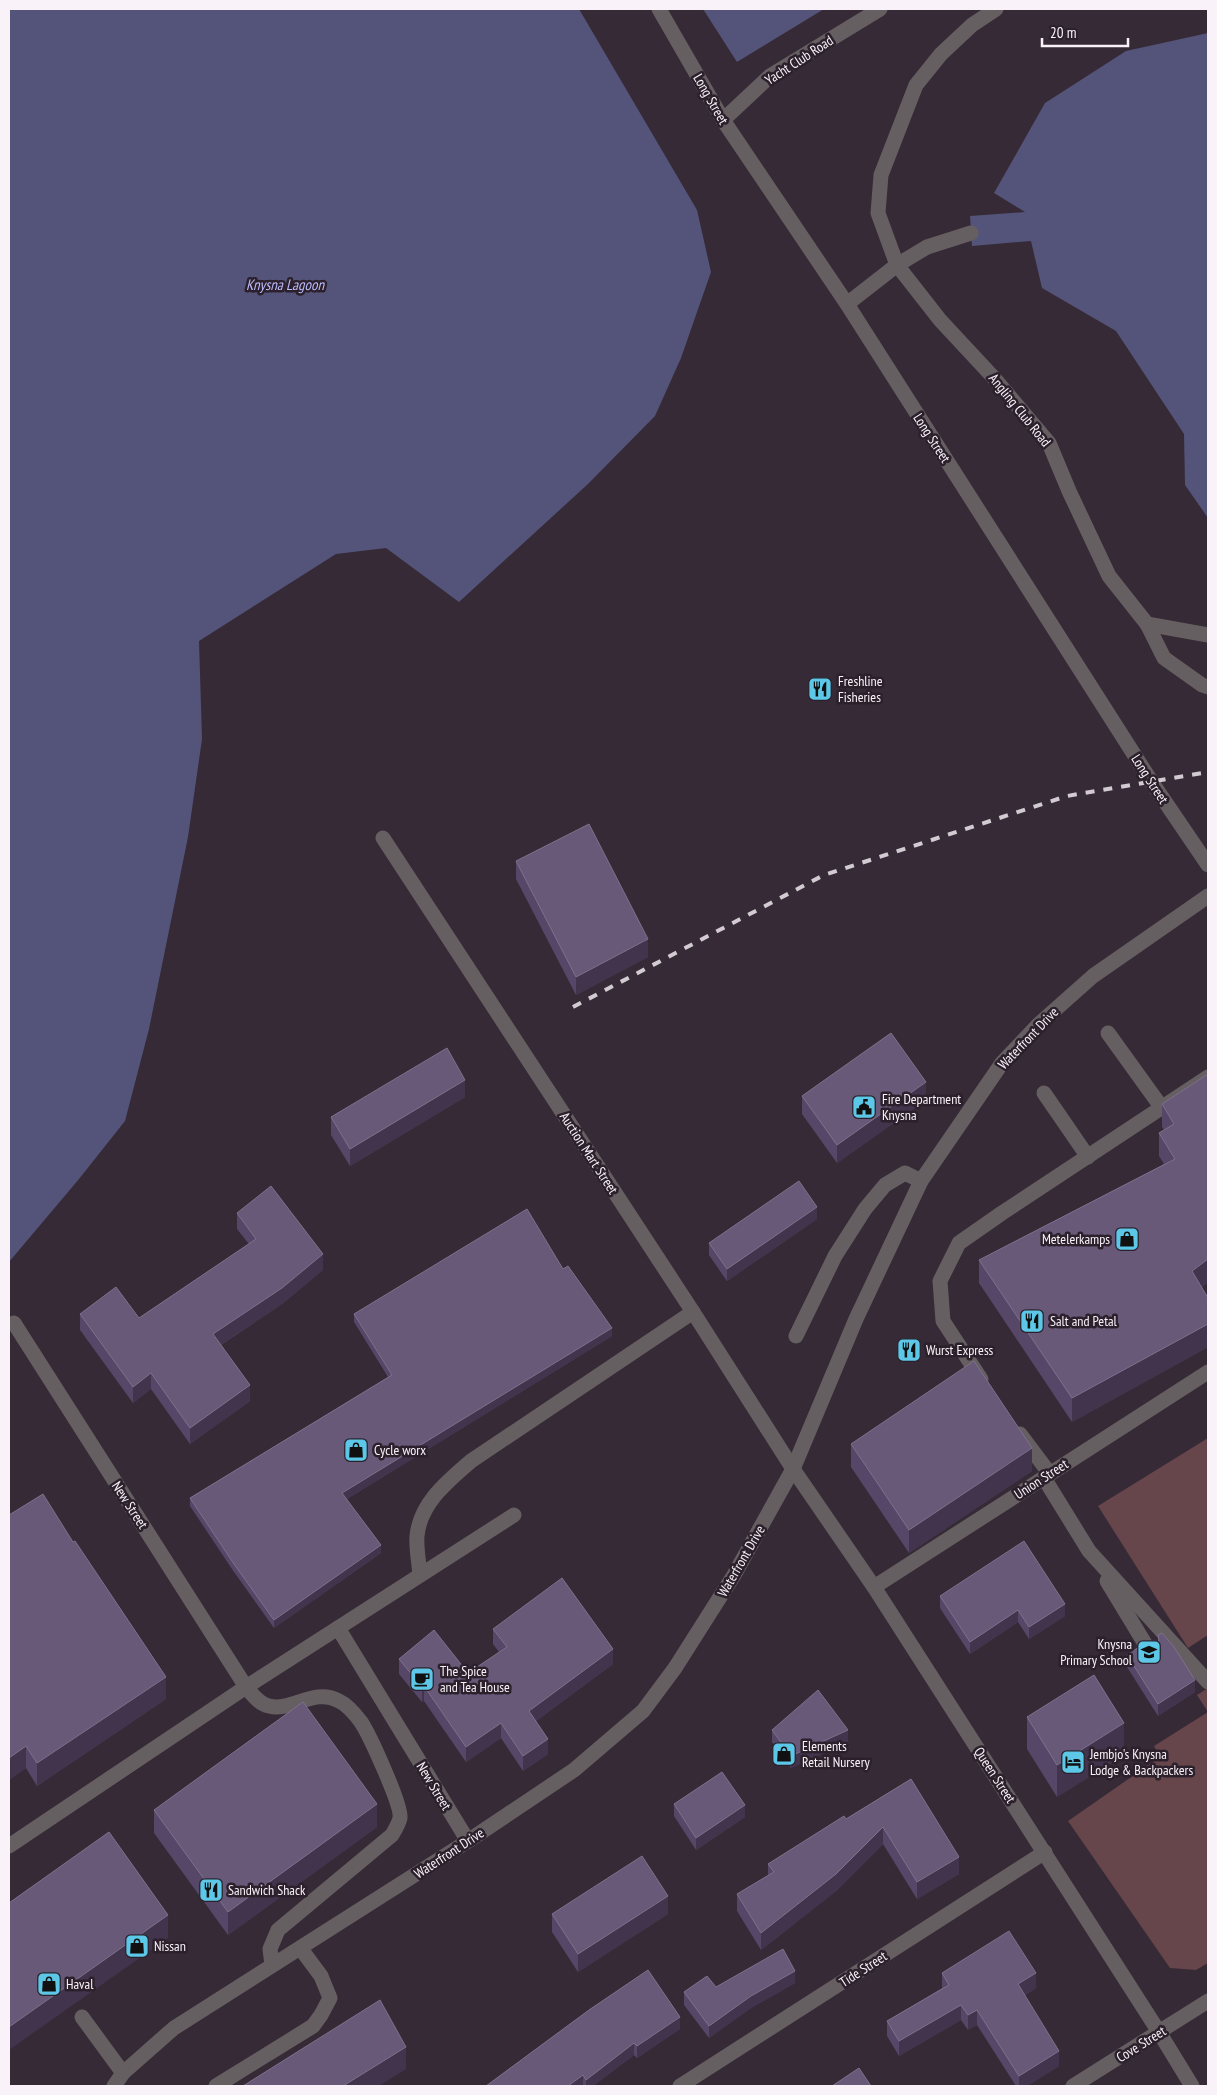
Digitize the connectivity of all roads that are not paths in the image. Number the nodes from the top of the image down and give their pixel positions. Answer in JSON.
{"nodes":[{"id":1,"x":660,"y":9,"type":"edge"},
{"id":2,"x":880,"y":9,"type":"edge"},
{"id":3,"x":996,"y":9,"type":"edge"},
{"id":4,"x":723,"y":120,"type":"junction"},
{"id":5,"x":971,"y":233,"type":"dead end"},
{"id":6,"x":897,"y":265,"type":"junction"},
{"id":7,"x":847,"y":304,"type":"junction"},
{"id":8,"x":1147,"y":624,"type":"junction"},
{"id":9,"x":1208,"y":635,"type":"edge"},
{"id":10,"x":1208,"y":687,"type":"edge"},
{"id":11,"x":383,"y":838,"type":"dead end"},
{"id":12,"x":1208,"y":865,"type":"edge"},
{"id":13,"x":1208,"y":896,"type":"edge"},
{"id":14,"x":1108,"y":1033,"type":"dead end"},
{"id":15,"x":1208,"y":1077,"type":"edge"},
{"id":16,"x":1044,"y":1093,"type":"dead end"},
{"id":17,"x":1162,"y":1108,"type":"junction"},
{"id":18,"x":1088,"y":1157,"type":"junction"},
{"id":19,"x":920,"y":1181,"type":"junction"},
{"id":20,"x":693,"y":1312,"type":"junction"},
{"id":21,"x":14,"y":1323,"type":"dead end"},
{"id":22,"x":796,"y":1336,"type":"dead end"},
{"id":23,"x":1208,"y":1372,"type":"edge"},
{"id":24,"x":988,"y":1389,"type":"edge"},
{"id":25,"x":1010,"y":1420,"type":"edge"},
{"id":26,"x":793,"y":1468,"type":"junction"},
{"id":27,"x":1047,"y":1476,"type":"junction"},
{"id":28,"x":514,"y":1515,"type":"dead end"},
{"id":29,"x":1089,"y":1551,"type":"junction"},
{"id":30,"x":420,"y":1575,"type":"junction"},
{"id":31,"x":874,"y":1587,"type":"junction"},
{"id":32,"x":338,"y":1628,"type":"junction"},
{"id":33,"x":1150,"y":1652,"type":"edge"},
{"id":34,"x":1208,"y":1682,"type":"edge"},
{"id":35,"x":246,"y":1687,"type":"junction"},
{"id":36,"x":468,"y":1842,"type":"junction"},
{"id":37,"x":9,"y":1846,"type":"edge"},
{"id":38,"x":1045,"y":1852,"type":"junction"},
{"id":39,"x":301,"y":1949,"type":"junction"},
{"id":40,"x":272,"y":1965,"type":"junction"},
{"id":41,"x":1208,"y":2001,"type":"edge"},
{"id":42,"x":82,"y":2017,"type":"dead end"},
{"id":43,"x":1160,"y":2032,"type":"junction"},
{"id":44,"x":123,"y":2073,"type":"junction"},
{"id":45,"x":114,"y":2086,"type":"edge"},
{"id":46,"x":216,"y":2086,"type":"edge"},
{"id":47,"x":680,"y":2086,"type":"edge"},
{"id":48,"x":1073,"y":2086,"type":"edge"},
{"id":49,"x":1192,"y":2086,"type":"edge"}],
"edges":[{"from":1,"to":4,"type":"street","name":"Long Street"},
{"from":2,"to":4,"type":"street","name":"Yacht Club Road"},
{"from":3,"to":6,"type":"street","name":"Angling Club Road"},
{"from":4,"to":7,"type":"street","name":"Long Street"},
{"from":5,"to":6,"type":"street"},
{"from":6,"to":7,"type":"street"},
{"from":6,"to":8,"type":"street","name":"Angling Club Road"},
{"from":7,"to":12,"type":"street","name":"Long Street"},
{"from":8,"to":9,"type":"street"},
{"from":8,"to":10,"type":"street","name":"Angling Club Road"},
{"from":11,"to":20,"type":"street","name":"Auction Mart Street"},
{"from":13,"to":19,"type":"street","name":"Waterfront Drive"},
{"from":14,"to":17,"type":"street"},
{"from":15,"to":17,"type":"street"},
{"from":16,"to":18,"type":"street"},
{"from":17,"to":18,"type":"street"},
{"from":18,"to":24,"type":"street"},
{"from":19,"to":22,"type":"street"},
{"from":19,"to":26,"type":"street","name":"Waterfront Drive"},
{"from":20,"to":26,"type":"street","name":"Auction Mart Street"},
{"from":20,"to":30,"type":"street"},
{"from":21,"to":35,"type":"street","name":"New Street"},
{"from":23,"to":27,"type":"street","name":"Union Street"},
{"from":25,"to":27,"type":"street"},
{"from":26,"to":31,"type":"street","name":"Queen Street"},
{"from":26,"to":36,"type":"street","name":"Waterfront Drive"},
{"from":27,"to":29,"type":"street"},
{"from":27,"to":31,"type":"street","name":"Union Street"},
{"from":28,"to":30,"type":"street"},
{"from":29,"to":33,"type":"street"},
{"from":29,"to":34,"type":"street"},
{"from":30,"to":32,"type":"street"},
{"from":31,"to":38,"type":"street","name":"Queen Street"},
{"from":32,"to":35,"type":"street"},
{"from":32,"to":36,"type":"street","name":"New Street"},
{"from":35,"to":37,"type":"street"},
{"from":35,"to":40,"type":"street","name":"New Street"},
{"from":36,"to":39,"type":"street","name":"Waterfront Drive"},
{"from":38,"to":43,"type":"street","name":"Queen Street"},
{"from":38,"to":47,"type":"street","name":"Tide Street"},
{"from":39,"to":40,"type":"street","name":"Waterfront Drive"},
{"from":39,"to":46,"type":"street"},
{"from":40,"to":44,"type":"street","name":"Waterfront Drive"},
{"from":41,"to":43,"type":"street","name":"Cove Street"},
{"from":42,"to":44,"type":"street"},
{"from":43,"to":48,"type":"street","name":"Cove Street"},
{"from":43,"to":49,"type":"street","name":"Queen Street"},
{"from":44,"to":45,"type":"street","name":"Waterfront Drive"}]}
